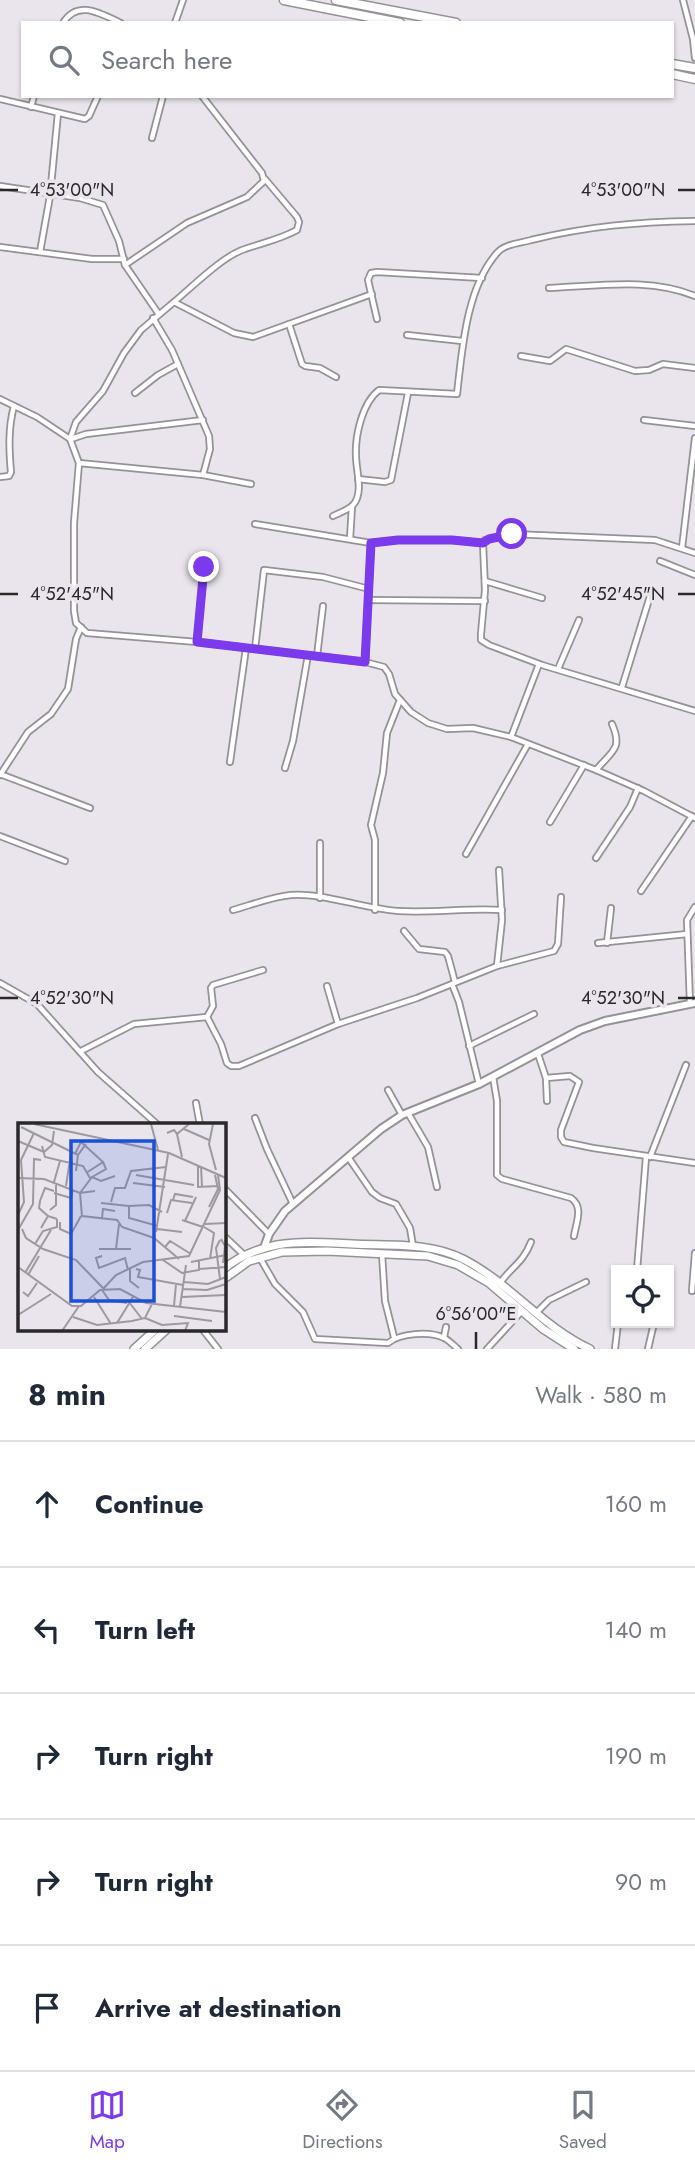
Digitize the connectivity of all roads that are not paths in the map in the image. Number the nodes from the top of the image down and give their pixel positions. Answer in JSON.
{"nodes":[{"id":1,"x":183,"y":0,"type":"edge"},
{"id":2,"x":284,"y":0,"type":"edge"},
{"id":3,"x":337,"y":0,"type":"edge"},
{"id":4,"x":683,"y":0,"type":"edge"},
{"id":5,"x":64,"y":21,"type":"edge"},
{"id":6,"x":117,"y":21,"type":"edge"},
{"id":7,"x":176,"y":21,"type":"edge"},
{"id":8,"x":390,"y":21,"type":"edge"},
{"id":9,"x":446,"y":21,"type":"edge"},
{"id":10,"x":695,"y":58,"type":"edge"},
{"id":11,"x":674,"y":64,"type":"edge"},
{"id":12,"x":695,"y":68,"type":"edge"},
{"id":13,"x":674,"y":74,"type":"edge"},
{"id":14,"x":695,"y":79,"type":"edge"},
{"id":15,"x":33,"y":98,"type":"edge"},
{"id":16,"x":98,"y":98,"type":"edge"},
{"id":17,"x":162,"y":98,"type":"edge"},
{"id":18,"x":204,"y":98,"type":"edge"},
{"id":19,"x":0,"y":99,"type":"edge"},
{"id":20,"x":31,"y":107,"type":"junction"},
{"id":21,"x":0,"y":110,"type":"edge"},
{"id":22,"x":58,"y":113,"type":"junction"},
{"id":23,"x":152,"y":138,"type":"dead end"},
{"id":24,"x":265,"y":179,"type":"junction"},
{"id":25,"x":0,"y":186,"type":"edge"},
{"id":26,"x":50,"y":195,"type":"junction"},
{"id":27,"x":695,"y":221,"type":"edge"},
{"id":28,"x":0,"y":247,"type":"edge"},
{"id":29,"x":40,"y":252,"type":"junction"},
{"id":30,"x":124,"y":262,"type":"junction"},
{"id":31,"x":482,"y":278,"type":"junction"},
{"id":32,"x":550,"y":288,"type":"dead end"},
{"id":33,"x":372,"y":294,"type":"junction"},
{"id":34,"x":695,"y":296,"type":"edge"},
{"id":35,"x":174,"y":302,"type":"junction"},
{"id":36,"x":155,"y":316,"type":"junction"},
{"id":37,"x":377,"y":319,"type":"dead end"},
{"id":38,"x":289,"y":324,"type":"junction"},
{"id":39,"x":407,"y":335,"type":"dead end"},
{"id":40,"x":462,"y":341,"type":"junction"},
{"id":41,"x":521,"y":356,"type":"dead end"},
{"id":42,"x":178,"y":364,"type":"junction"},
{"id":43,"x":695,"y":368,"type":"edge"},
{"id":44,"x":336,"y":377,"type":"dead end"},
{"id":45,"x":135,"y":393,"type":"dead end"},
{"id":46,"x":408,"y":393,"type":"junction"},
{"id":47,"x":0,"y":400,"type":"edge"},
{"id":48,"x":14,"y":406,"type":"junction"},
{"id":49,"x":203,"y":420,"type":"junction"},
{"id":50,"x":644,"y":420,"type":"dead end"},
{"id":51,"x":695,"y":426,"type":"edge"},
{"id":52,"x":695,"y":438,"type":"edge"},
{"id":53,"x":70,"y":439,"type":"junction"},
{"id":54,"x":79,"y":463,"type":"junction"},
{"id":55,"x":203,"y":475,"type":"junction"},
{"id":56,"x":0,"y":477,"type":"edge"},
{"id":57,"x":358,"y":479,"type":"junction"},
{"id":58,"x":251,"y":484,"type":"dead end"},
{"id":59,"x":352,"y":505,"type":"junction"},
{"id":60,"x":333,"y":516,"type":"dead end"},
{"id":61,"x":255,"y":524,"type":"dead end"},
{"id":62,"x":350,"y":539,"type":"junction"},
{"id":63,"x":371,"y":543,"type":"junction"},
{"id":64,"x":483,"y":543,"type":"junction"},
{"id":65,"x":682,"y":548,"type":"junction"},
{"id":66,"x":695,"y":553,"type":"edge"},
{"id":67,"x":660,"y":561,"type":"dead end"},
{"id":68,"x":204,"y":567,"type":"dead end"},
{"id":69,"x":695,"y":575,"type":"edge"},
{"id":70,"x":485,"y":581,"type":"junction"},
{"id":71,"x":369,"y":589,"type":"junction"},
{"id":72,"x":651,"y":593,"type":"dead end"},
{"id":73,"x":542,"y":598,"type":"dead end"},
{"id":74,"x":368,"y":600,"type":"junction"},
{"id":75,"x":485,"y":601,"type":"junction"},
{"id":76,"x":323,"y":606,"type":"dead end"},
{"id":77,"x":579,"y":620,"type":"dead end"},
{"id":78,"x":81,"y":627,"type":"junction"},
{"id":79,"x":197,"y":642,"type":"junction"},
{"id":80,"x":246,"y":648,"type":"junction"},
{"id":81,"x":255,"y":649,"type":"junction"},
{"id":82,"x":308,"y":655,"type":"junction"},
{"id":83,"x":317,"y":656,"type":"junction"},
{"id":84,"x":365,"y":662,"type":"junction"},
{"id":85,"x":539,"y":664,"type":"junction"},
{"id":86,"x":558,"y":669,"type":"junction"},
{"id":87,"x":622,"y":687,"type":"junction"},
{"id":88,"x":400,"y":700,"type":"junction"},
{"id":89,"x":695,"y":711,"type":"edge"},
{"id":90,"x":612,"y":724,"type":"dead end"},
{"id":91,"x":512,"y":737,"type":"junction"},
{"id":92,"x":528,"y":744,"type":"junction"},
{"id":93,"x":230,"y":762,"type":"dead end"},
{"id":94,"x":584,"y":765,"type":"junction"},
{"id":95,"x":285,"y":768,"type":"dead end"},
{"id":96,"x":596,"y":769,"type":"junction"},
{"id":97,"x":0,"y":775,"type":"edge"},
{"id":98,"x":638,"y":788,"type":"junction"},
{"id":99,"x":90,"y":808,"type":"dead end"},
{"id":100,"x":693,"y":817,"type":"edge"},
{"id":101,"x":551,"y":822,"type":"dead end"},
{"id":102,"x":0,"y":836,"type":"edge"},
{"id":103,"x":320,"y":843,"type":"dead end"},
{"id":104,"x":466,"y":854,"type":"dead end"},
{"id":105,"x":596,"y":858,"type":"dead end"},
{"id":106,"x":65,"y":861,"type":"dead end"},
{"id":107,"x":499,"y":870,"type":"dead end"},
{"id":108,"x":640,"y":891,"type":"dead end"},
{"id":109,"x":561,"y":897,"type":"dead end"},
{"id":110,"x":320,"y":898,"type":"junction"},
{"id":111,"x":695,"y":906,"type":"edge"},
{"id":112,"x":611,"y":908,"type":"dead end"},
{"id":113,"x":233,"y":910,"type":"dead end"},
{"id":114,"x":375,"y":910,"type":"junction"},
{"id":115,"x":502,"y":910,"type":"junction"},
{"id":116,"x":404,"y":931,"type":"dead end"},
{"id":117,"x":687,"y":934,"type":"junction"},
{"id":118,"x":598,"y":943,"type":"dead end"},
{"id":119,"x":607,"y":943,"type":"junction"},
{"id":120,"x":497,"y":967,"type":"junction"},
{"id":121,"x":263,"y":970,"type":"dead end"},
{"id":122,"x":0,"y":983,"type":"edge"},
{"id":123,"x":453,"y":983,"type":"junction"},
{"id":124,"x":327,"y":986,"type":"dead end"},
{"id":125,"x":693,"y":1003,"type":"edge"},
{"id":126,"x":534,"y":1014,"type":"dead end"},
{"id":127,"x":207,"y":1017,"type":"junction"},
{"id":128,"x":338,"y":1024,"type":"junction"},
{"id":129,"x":469,"y":1046,"type":"junction"},
{"id":130,"x":81,"y":1051,"type":"junction"},
{"id":131,"x":538,"y":1054,"type":"junction"},
{"id":132,"x":686,"y":1065,"type":"dead end"},
{"id":133,"x":493,"y":1077,"type":"junction"},
{"id":134,"x":546,"y":1078,"type":"junction"},
{"id":135,"x":479,"y":1084,"type":"junction"},
{"id":136,"x":388,"y":1090,"type":"dead end"},
{"id":137,"x":547,"y":1101,"type":"dead end"},
{"id":138,"x":196,"y":1103,"type":"dead end"},
{"id":139,"x":405,"y":1114,"type":"junction"},
{"id":140,"x":255,"y":1118,"type":"dead end"},
{"id":141,"x":156,"y":1123,"type":"edge"},
{"id":142,"x":200,"y":1123,"type":"edge"},
{"id":143,"x":348,"y":1157,"type":"junction"},
{"id":144,"x":648,"y":1157,"type":"junction"},
{"id":145,"x":695,"y":1163,"type":"edge"},
{"id":146,"x":437,"y":1187,"type":"dead end"},
{"id":147,"x":226,"y":1190,"type":"edge"},
{"id":148,"x":293,"y":1204,"type":"junction"},
{"id":149,"x":269,"y":1234,"type":"junction"},
{"id":150,"x":574,"y":1236,"type":"dead end"},
{"id":151,"x":226,"y":1238,"type":"edge"},
{"id":152,"x":531,"y":1242,"type":"dead end"},
{"id":153,"x":413,"y":1246,"type":"junction"},
{"id":154,"x":264,"y":1248,"type":"junction"},
{"id":155,"x":382,"y":1253,"type":"junction"},
{"id":156,"x":695,"y":1253,"type":"edge"},
{"id":157,"x":244,"y":1255,"type":"junction"},
{"id":158,"x":260,"y":1257,"type":"junction"},
{"id":159,"x":637,"y":1265,"type":"edge"},
{"id":160,"x":226,"y":1268,"type":"edge"},
{"id":161,"x":226,"y":1278,"type":"edge"},
{"id":162,"x":586,"y":1282,"type":"dead end"},
{"id":163,"x":500,"y":1283,"type":"junction"},
{"id":164,"x":692,"y":1291,"type":"dead end"},
{"id":165,"x":522,"y":1311,"type":"junction"},
{"id":166,"x":536,"y":1313,"type":"junction"},
{"id":167,"x":446,"y":1327,"type":"dead end"},
{"id":168,"x":617,"y":1328,"type":"edge"},
{"id":169,"x":653,"y":1328,"type":"edge"},
{"id":170,"x":153,"y":1332,"type":"edge"},
{"id":171,"x":164,"y":1332,"type":"edge"},
{"id":172,"x":205,"y":1332,"type":"edge"},
{"id":173,"x":394,"y":1337,"type":"junction"},
{"id":174,"x":444,"y":1338,"type":"junction"},
{"id":175,"x":388,"y":1343,"type":"junction"},
{"id":176,"x":134,"y":1349,"type":"edge"},
{"id":177,"x":145,"y":1349,"type":"edge"},
{"id":178,"x":218,"y":1349,"type":"edge"},
{"id":179,"x":391,"y":1349,"type":"edge"},
{"id":180,"x":458,"y":1349,"type":"edge"},
{"id":181,"x":487,"y":1349,"type":"edge"},
{"id":182,"x":573,"y":1349,"type":"edge"},
{"id":183,"x":590,"y":1349,"type":"edge"},
{"id":184,"x":615,"y":1349,"type":"edge"},
{"id":185,"x":648,"y":1349,"type":"edge"}],
"edges":[{"from":1,"to":7,"type":"street"},
{"from":2,"to":8,"type":"main road"},
{"from":3,"to":9,"type":"main road"},
{"from":4,"to":10,"type":"street"},
{"from":5,"to":6,"type":"street"},
{"from":11,"to":12,"type":"main road"},
{"from":13,"to":14,"type":"main road"},
{"from":15,"to":20,"type":"street"},
{"from":16,"to":22,"type":"street"},
{"from":17,"to":23,"type":"street"},
{"from":18,"to":24,"type":"street"},
{"from":19,"to":20,"type":"street"},
{"from":19,"to":21,"type":"street"},
{"from":20,"to":22,"type":"street"},
{"from":22,"to":26,"type":"street"},
{"from":24,"to":30,"type":"street"},
{"from":24,"to":35,"type":"street"},
{"from":25,"to":26,"type":"street"},
{"from":26,"to":29,"type":"street"},
{"from":26,"to":30,"type":"street"},
{"from":27,"to":31,"type":"street"},
{"from":28,"to":29,"type":"street"},
{"from":29,"to":30,"type":"street"},
{"from":30,"to":36,"type":"street"},
{"from":31,"to":33,"type":"street"},
{"from":31,"to":40,"type":"street"},
{"from":32,"to":34,"type":"street"},
{"from":33,"to":37,"type":"street"},
{"from":33,"to":38,"type":"street"},
{"from":35,"to":36,"type":"street"},
{"from":35,"to":38,"type":"street"},
{"from":36,"to":42,"type":"street"},
{"from":36,"to":53,"type":"street"},
{"from":38,"to":44,"type":"street"},
{"from":39,"to":40,"type":"street"},
{"from":40,"to":46,"type":"street"},
{"from":41,"to":43,"type":"street"},
{"from":42,"to":45,"type":"street"},
{"from":42,"to":49,"type":"street"},
{"from":46,"to":57,"type":"street"},
{"from":46,"to":57,"type":"street"},
{"from":47,"to":48,"type":"street"},
{"from":48,"to":53,"type":"street"},
{"from":48,"to":56,"type":"street"},
{"from":49,"to":53,"type":"street"},
{"from":49,"to":55,"type":"street"},
{"from":50,"to":51,"type":"street"},
{"from":52,"to":65,"type":"street"},
{"from":53,"to":54,"type":"street"},
{"from":54,"to":55,"type":"street"},
{"from":54,"to":78,"type":"street"},
{"from":55,"to":58,"type":"street"},
{"from":57,"to":59,"type":"street"},
{"from":59,"to":60,"type":"street"},
{"from":59,"to":62,"type":"street"},
{"from":61,"to":62,"type":"street"},
{"from":62,"to":63,"type":"street"},
{"from":63,"to":64,"type":"street"},
{"from":63,"to":71,"type":"street"},
{"from":64,"to":65,"type":"street"},
{"from":64,"to":70,"type":"street"},
{"from":65,"to":66,"type":"street"},
{"from":67,"to":69,"type":"street"},
{"from":68,"to":79,"type":"street"},
{"from":70,"to":73,"type":"street"},
{"from":70,"to":75,"type":"street"},
{"from":71,"to":74,"type":"street"},
{"from":71,"to":81,"type":"street"},
{"from":72,"to":87,"type":"street"},
{"from":74,"to":75,"type":"street"},
{"from":74,"to":84,"type":"street"},
{"from":75,"to":85,"type":"street"},
{"from":76,"to":83,"type":"street"},
{"from":77,"to":86,"type":"street"},
{"from":78,"to":79,"type":"street"},
{"from":78,"to":97,"type":"street"},
{"from":79,"to":80,"type":"street"},
{"from":80,"to":81,"type":"street"},
{"from":80,"to":93,"type":"street"},
{"from":81,"to":82,"type":"street"},
{"from":82,"to":83,"type":"street"},
{"from":82,"to":95,"type":"street"},
{"from":83,"to":84,"type":"street"},
{"from":84,"to":88,"type":"street"},
{"from":85,"to":86,"type":"street"},
{"from":85,"to":91,"type":"street"},
{"from":86,"to":87,"type":"street"},
{"from":87,"to":89,"type":"street"},
{"from":88,"to":91,"type":"street"},
{"from":88,"to":114,"type":"street"},
{"from":90,"to":96,"type":"street"},
{"from":91,"to":92,"type":"street"},
{"from":92,"to":94,"type":"street"},
{"from":92,"to":104,"type":"street"},
{"from":94,"to":96,"type":"street"},
{"from":94,"to":101,"type":"street"},
{"from":96,"to":98,"type":"street"},
{"from":97,"to":99,"type":"street"},
{"from":98,"to":100,"type":"street"},
{"from":98,"to":105,"type":"street"},
{"from":100,"to":108,"type":"street"},
{"from":102,"to":106,"type":"street"},
{"from":103,"to":110,"type":"street"},
{"from":107,"to":115,"type":"street"},
{"from":109,"to":120,"type":"street"},
{"from":110,"to":113,"type":"street"},
{"from":110,"to":114,"type":"street"},
{"from":111,"to":117,"type":"street"},
{"from":112,"to":119,"type":"street"},
{"from":114,"to":115,"type":"street"},
{"from":115,"to":120,"type":"street"},
{"from":116,"to":123,"type":"street"},
{"from":117,"to":119,"type":"street"},
{"from":117,"to":125,"type":"street"},
{"from":118,"to":119,"type":"street"},
{"from":120,"to":123,"type":"street"},
{"from":121,"to":127,"type":"street"},
{"from":122,"to":130,"type":"street"},
{"from":123,"to":128,"type":"street"},
{"from":123,"to":129,"type":"street"},
{"from":124,"to":128,"type":"street"},
{"from":125,"to":131,"type":"street"},
{"from":126,"to":129,"type":"street"},
{"from":127,"to":128,"type":"street"},
{"from":127,"to":130,"type":"street"},
{"from":129,"to":135,"type":"street"},
{"from":130,"to":141,"type":"street"},
{"from":131,"to":133,"type":"street"},
{"from":131,"to":134,"type":"street"},
{"from":132,"to":144,"type":"street"},
{"from":133,"to":135,"type":"street"},
{"from":133,"to":150,"type":"street"},
{"from":134,"to":137,"type":"street"},
{"from":134,"to":144,"type":"street"},
{"from":135,"to":139,"type":"street"},
{"from":136,"to":139,"type":"street"},
{"from":138,"to":142,"type":"street"},
{"from":139,"to":143,"type":"street"},
{"from":139,"to":146,"type":"street"},
{"from":140,"to":148,"type":"street"},
{"from":143,"to":148,"type":"street"},
{"from":143,"to":153,"type":"street"},
{"from":144,"to":145,"type":"street"},
{"from":144,"to":159,"type":"street"},
{"from":147,"to":149,"type":"street"},
{"from":148,"to":149,"type":"street"},
{"from":149,"to":154,"type":"street"},
{"from":151,"to":157,"type":"street"},
{"from":152,"to":163,"type":"street"},
{"from":153,"to":154,"type":"main road"},
{"from":153,"to":163,"type":"main road"},
{"from":154,"to":157,"type":"main road"},
{"from":155,"to":158,"type":"main road"},
{"from":155,"to":165,"type":"main road"},
{"from":155,"to":173,"type":"street"},
{"from":156,"to":164,"type":"street"},
{"from":157,"to":160,"type":"main road"},
{"from":158,"to":161,"type":"main road"},
{"from":158,"to":175,"type":"street"},
{"from":162,"to":166,"type":"street"},
{"from":163,"to":166,"type":"main road"},
{"from":165,"to":181,"type":"street"},
{"from":165,"to":182,"type":"main road"},
{"from":166,"to":183,"type":"main road"},
{"from":167,"to":174,"type":"street"},
{"from":168,"to":184,"type":"street"},
{"from":169,"to":185,"type":"street"},
{"from":170,"to":176,"type":"main road"},
{"from":171,"to":177,"type":"main road"},
{"from":172,"to":178,"type":"street"},
{"from":173,"to":174,"type":"street"},
{"from":173,"to":175,"type":"street"},
{"from":174,"to":180,"type":"street"},
{"from":175,"to":179,"type":"street"}]}
